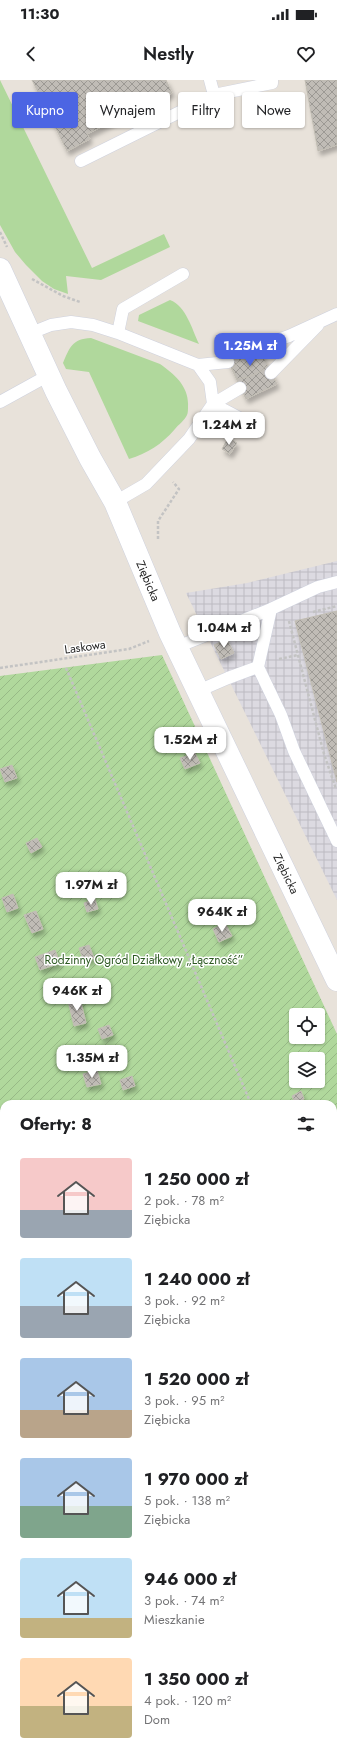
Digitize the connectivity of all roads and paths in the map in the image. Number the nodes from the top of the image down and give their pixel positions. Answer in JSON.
{"nodes":[{"id":1,"x":210,"y":80,"type":"edge"},
{"id":2,"x":272,"y":80,"type":"edge"},
{"id":3,"x":213,"y":92,"type":"edge"},
{"id":4,"x":228,"y":92,"type":"edge"},
{"id":5,"x":178,"y":113,"type":"edge"},
{"id":6,"x":82,"y":161,"type":"dead end"},
{"id":7,"x":0,"y":269,"type":"edge"},
{"id":8,"x":183,"y":274,"type":"dead end"},
{"id":9,"x":337,"y":314,"type":"edge"},
{"id":10,"x":324,"y":319,"type":"junction"},
{"id":11,"x":118,"y":332,"type":"junction"},
{"id":12,"x":31,"y":333,"type":"junction"},
{"id":13,"x":258,"y":347,"type":"dead end"},
{"id":14,"x":228,"y":362,"type":"dead end"},
{"id":15,"x":198,"y":365,"type":"junction"},
{"id":16,"x":271,"y":373,"type":"dead end"},
{"id":17,"x":50,"y":375,"type":"junction"},
{"id":18,"x":240,"y":388,"type":"dead end"},
{"id":19,"x":0,"y":402,"type":"edge"},
{"id":20,"x":213,"y":404,"type":"junction"},
{"id":21,"x":248,"y":423,"type":"dead end"},
{"id":22,"x":162,"y":467,"type":"junction"},
{"id":23,"x":115,"y":502,"type":"junction"},
{"id":24,"x":157,"y":545,"type":"dead end"},
{"id":25,"x":337,"y":582,"type":"edge"},
{"id":26,"x":337,"y":606,"type":"edge"},
{"id":27,"x":271,"y":609,"type":"junction"},
{"id":28,"x":309,"y":614,"type":"dead end"},
{"id":29,"x":296,"y":617,"type":"dead end"},
{"id":30,"x":174,"y":640,"type":"junction"},
{"id":31,"x":298,"y":655,"type":"junction"},
{"id":32,"x":277,"y":660,"type":"dead end"},
{"id":33,"x":258,"y":667,"type":"junction"},
{"id":34,"x":0,"y":668,"type":"edge"},
{"id":35,"x":66,"y":668,"type":"dead end"},
{"id":36,"x":198,"y":691,"type":"junction"},
{"id":37,"x":337,"y":793,"type":"edge"},
{"id":38,"x":337,"y":841,"type":"edge"},
{"id":39,"x":337,"y":980,"type":"edge"},
{"id":40,"x":249,"y":1100,"type":"edge"}],
"edges":[{"from":1,"to":3,"type":"lane"},
{"from":2,"to":4,"type":"lane"},
{"from":5,"to":6,"type":"lane"},
{"from":7,"to":12,"type":"street","name":"Ziębicka"},
{"from":8,"to":11,"type":"lane"},
{"from":9,"to":10,"type":"lane"},
{"from":10,"to":13,"type":"lane"},
{"from":10,"to":16,"type":"lane"},
{"from":11,"to":12,"type":"lane"},
{"from":11,"to":15,"type":"lane"},
{"from":12,"to":17,"type":"street","name":"Ziębicka"},
{"from":14,"to":15,"type":"lane"},
{"from":15,"to":20,"type":"lane"},
{"from":17,"to":19,"type":"lane"},
{"from":17,"to":23,"type":"street","name":"Ziębicka"},
{"from":18,"to":20,"type":"lane"},
{"from":20,"to":21,"type":"lane"},
{"from":20,"to":22,"type":"lane"},
{"from":22,"to":23,"type":"lane"},
{"from":22,"to":24,"type":"path"},
{"from":23,"to":30,"type":"street","name":"Ziębicka"},
{"from":25,"to":27,"type":"lane"},
{"from":26,"to":28,"type":"path"},
{"from":27,"to":30,"type":"lane"},
{"from":27,"to":33,"type":"lane"},
{"from":29,"to":31,"type":"path"},
{"from":30,"to":34,"type":"path","name":"Laskowa"},
{"from":30,"to":36,"type":"street","name":"Ziębicka"},
{"from":31,"to":32,"type":"path"},
{"from":31,"to":37,"type":"path"},
{"from":33,"to":36,"type":"lane"},
{"from":33,"to":38,"type":"lane"},
{"from":35,"to":40,"type":"path"},
{"from":36,"to":39,"type":"street","name":"Ziębicka"}]}
